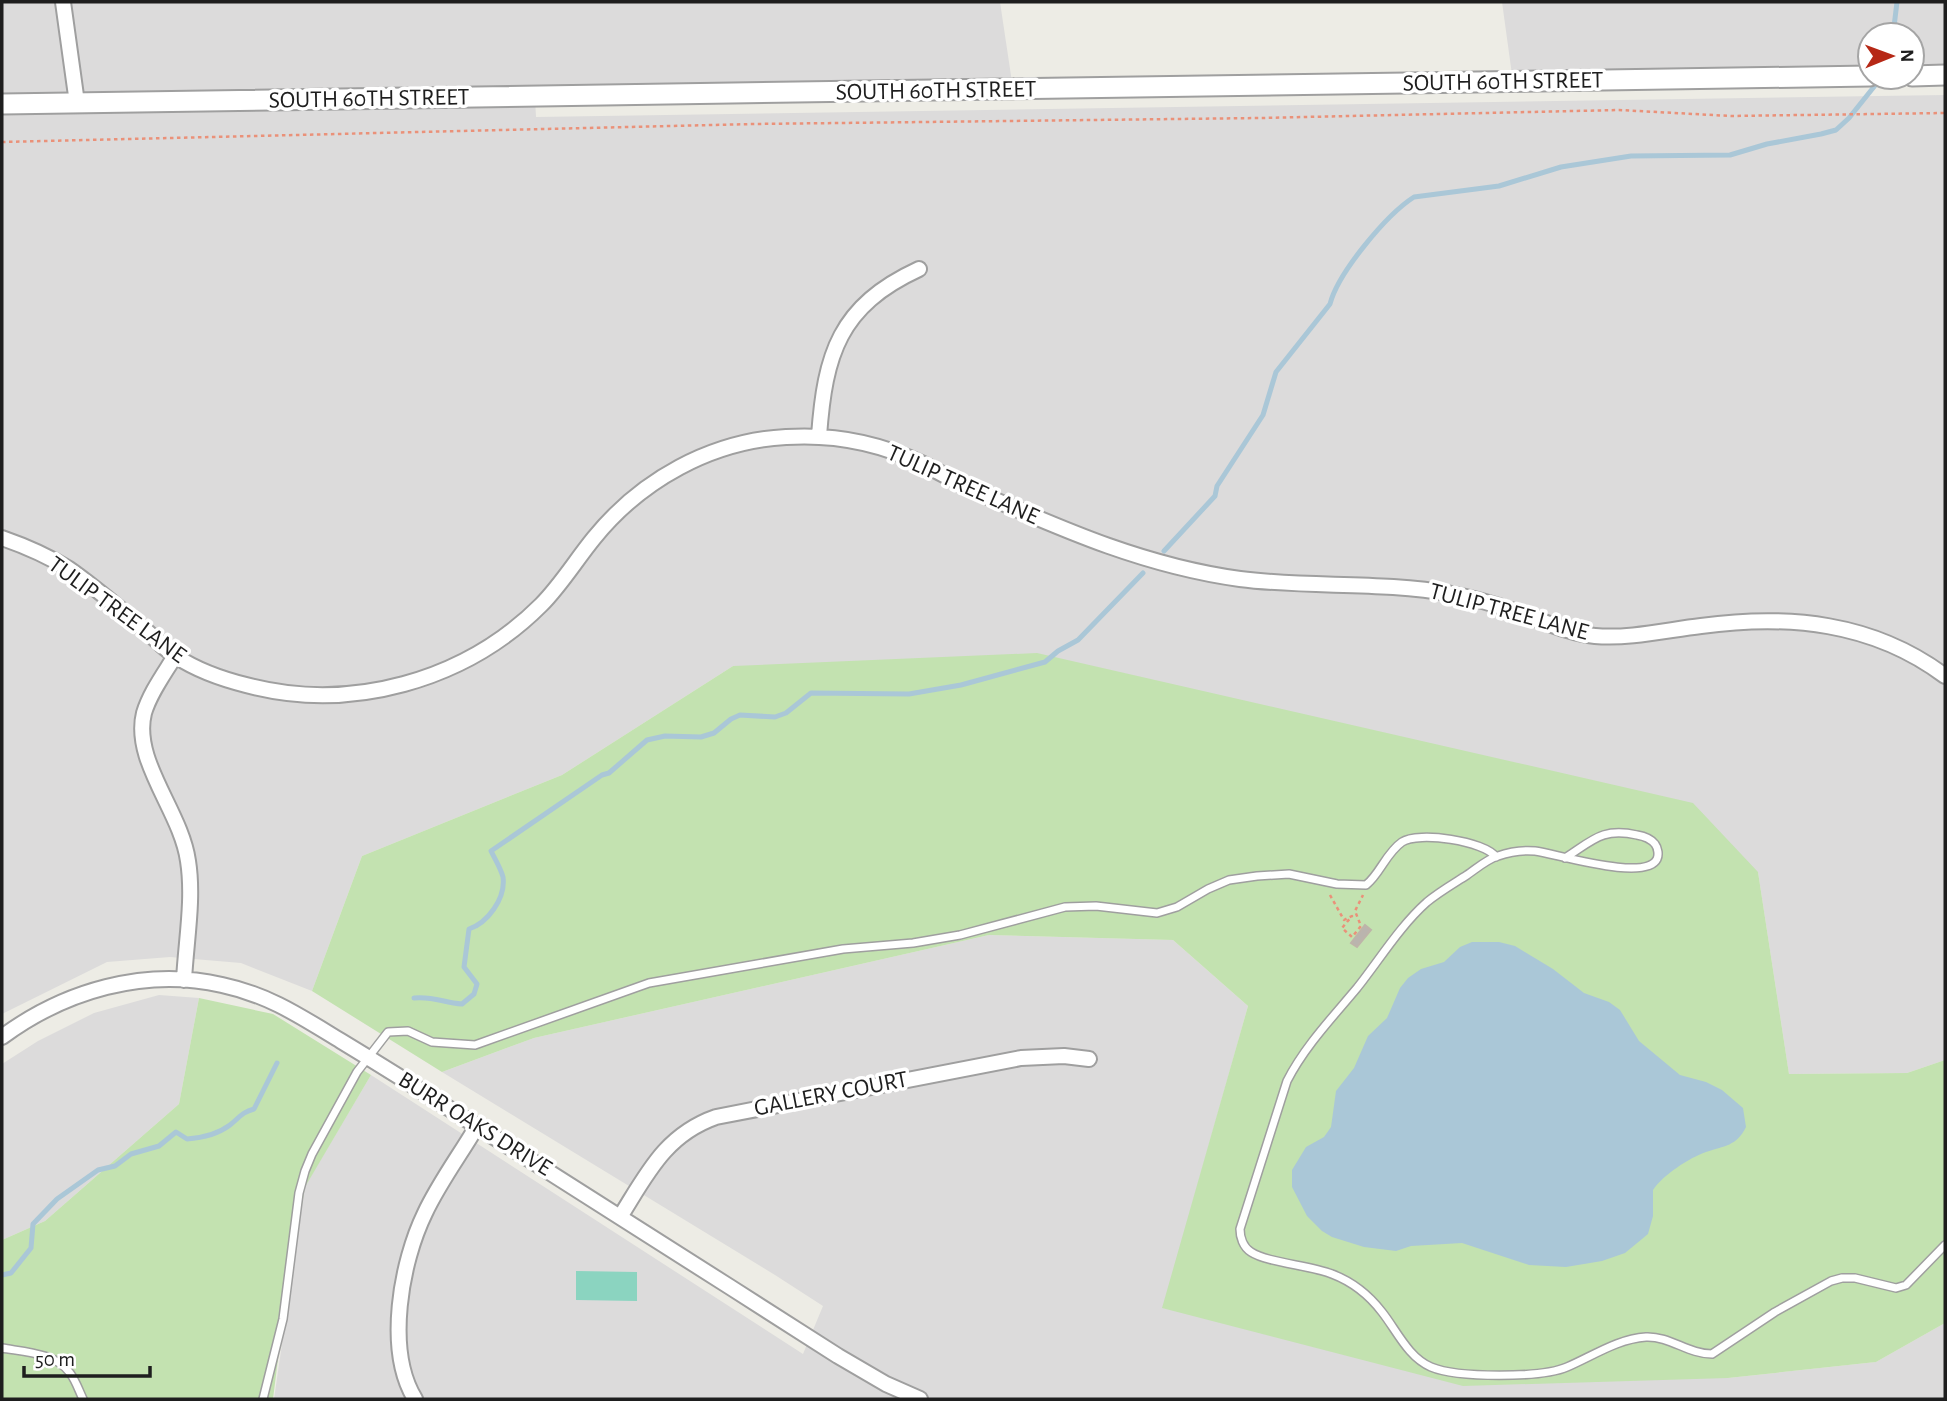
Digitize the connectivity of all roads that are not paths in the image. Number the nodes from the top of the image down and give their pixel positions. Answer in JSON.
{"nodes":[{"id":1,"x":64,"y":2,"type":"edge"},
{"id":2,"x":1945,"y":75,"type":"edge"},
{"id":3,"x":1856,"y":76,"type":"edge"},
{"id":4,"x":1926,"y":76,"type":"edge"},
{"id":5,"x":77,"y":103,"type":"junction"},
{"id":6,"x":2,"y":104,"type":"edge"},
{"id":7,"x":919,"y":268,"type":"dead end"},
{"id":8,"x":819,"y":436,"type":"junction"},
{"id":9,"x":2,"y":538,"type":"edge"},
{"id":10,"x":175,"y":656,"type":"junction"},
{"id":11,"x":1945,"y":676,"type":"edge"},
{"id":12,"x":1496,"y":856,"type":"junction"},
{"id":13,"x":1565,"y":858,"type":"junction"},
{"id":14,"x":184,"y":980,"type":"junction"},
{"id":15,"x":2,"y":1037,"type":"edge"},
{"id":16,"x":368,"y":1057,"type":"junction"},
{"id":17,"x":1088,"y":1059,"type":"dead end"},
{"id":18,"x":477,"y":1126,"type":"junction"},
{"id":19,"x":620,"y":1217,"type":"junction"},
{"id":20,"x":1945,"y":1245,"type":"edge"},
{"id":21,"x":2,"y":1348,"type":"edge"},
{"id":22,"x":83,"y":1399,"type":"edge"},
{"id":23,"x":263,"y":1399,"type":"edge"},
{"id":24,"x":415,"y":1399,"type":"edge"},
{"id":25,"x":920,"y":1399,"type":"edge"}],
"edges":[{"from":1,"to":5,"type":"street"},
{"from":2,"to":4,"type":"street"},
{"from":3,"to":5,"type":"street","name":"SOUTH 60TH STREET"},
{"from":5,"to":6,"type":"street","name":"SOUTH 60TH STREET"},
{"from":7,"to":8,"type":"street"},
{"from":8,"to":10,"type":"street","name":"TULIP TREE LANE"},
{"from":8,"to":11,"type":"street","name":"TULIP TREE LANE"},
{"from":9,"to":10,"type":"street","name":"TULIP TREE LANE"},
{"from":10,"to":14,"type":"street"},
{"from":12,"to":13,"type":"lane"},
{"from":12,"to":16,"type":"lane"},
{"from":12,"to":20,"type":"lane"},
{"from":13,"to":13,"type":"lane"},
{"from":14,"to":15,"type":"street","name":"BURR OAKS DRIVE"},
{"from":14,"to":16,"type":"street","name":"BURR OAKS DRIVE"},
{"from":16,"to":18,"type":"street","name":"BURR OAKS DRIVE"},
{"from":16,"to":23,"type":"lane"},
{"from":17,"to":19,"type":"street","name":"GALLERY COURT"},
{"from":18,"to":19,"type":"street","name":"BURR OAKS DRIVE"},
{"from":18,"to":24,"type":"street"},
{"from":19,"to":25,"type":"street","name":"BURR OAKS DRIVE"},
{"from":21,"to":22,"type":"lane"}]}
